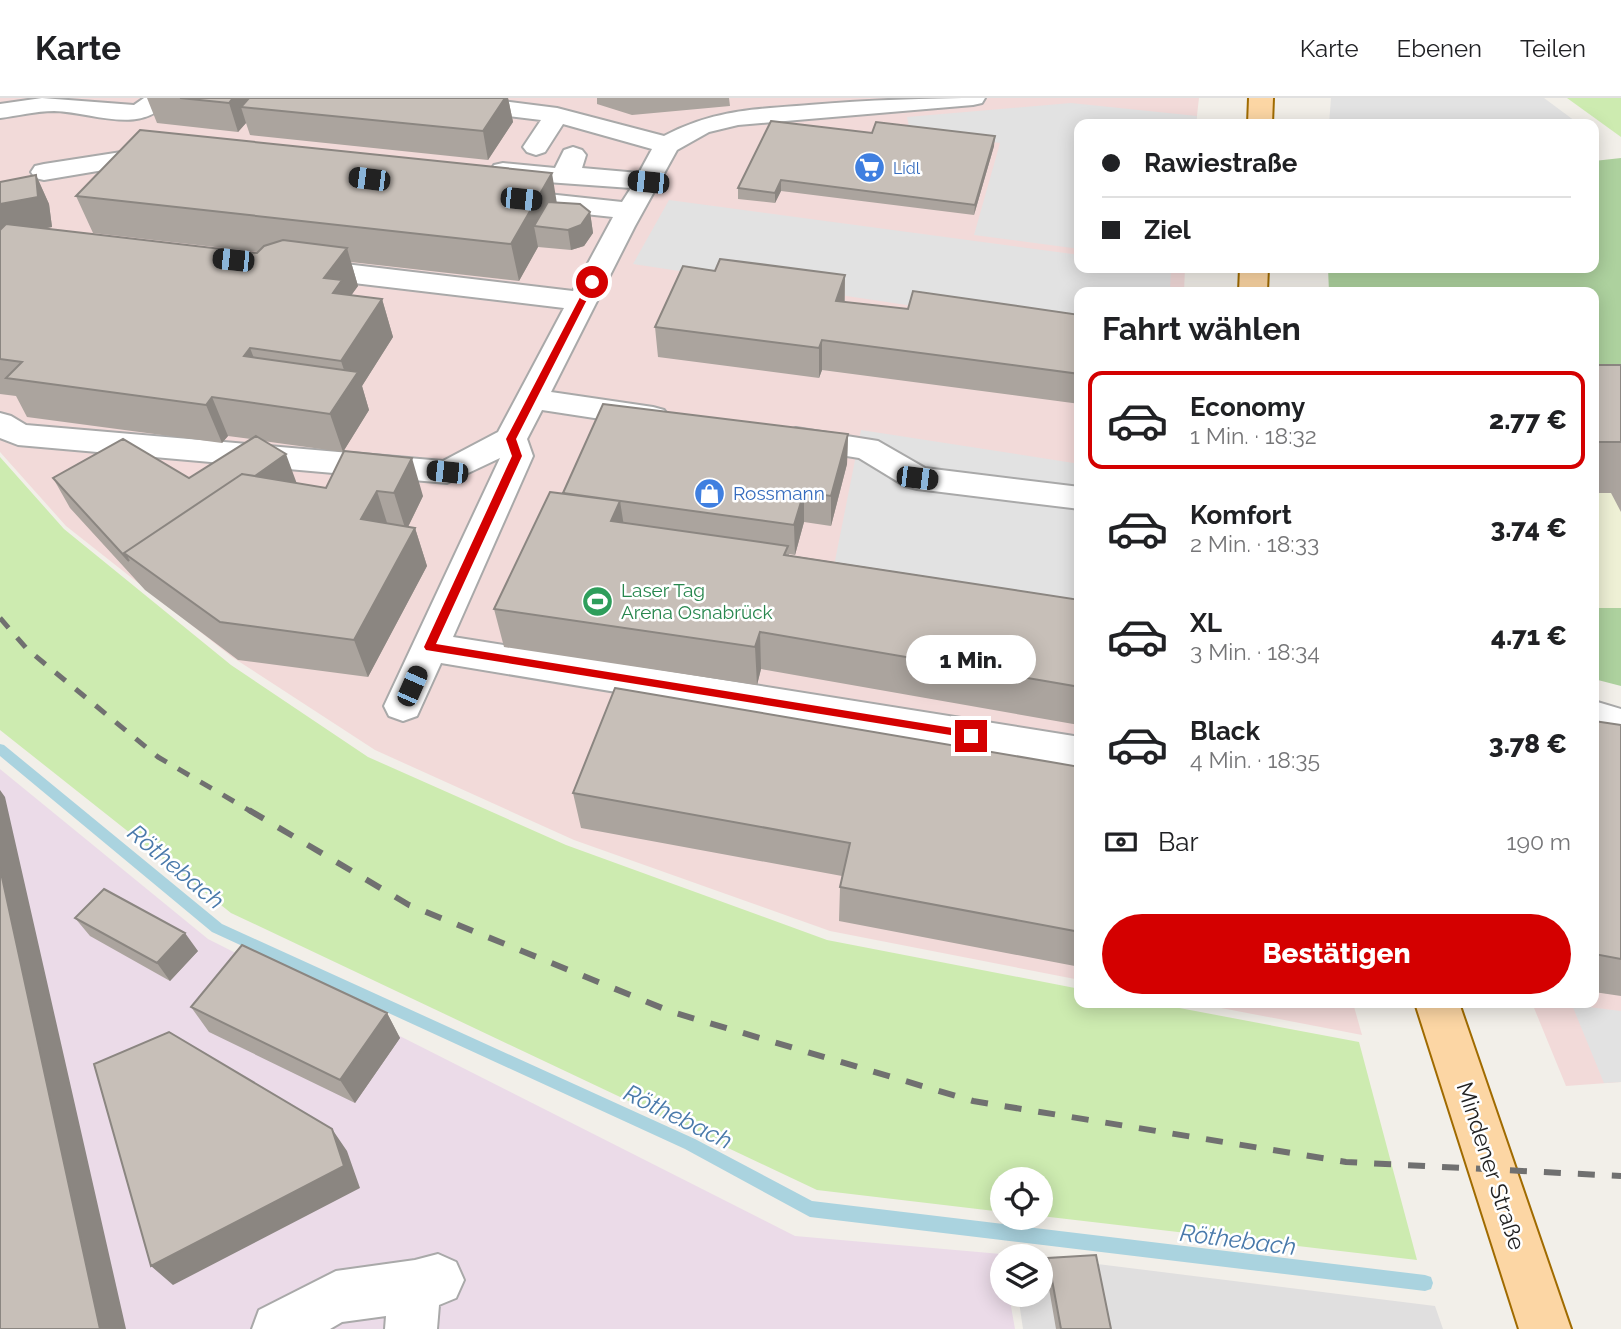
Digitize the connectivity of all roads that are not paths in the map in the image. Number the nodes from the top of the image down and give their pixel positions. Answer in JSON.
{"nodes":[{"id":1,"x":158,"y":98,"type":"edge"},
{"id":2,"x":419,"y":98,"type":"edge"},
{"id":3,"x":973,"y":98,"type":"edge"},
{"id":4,"x":1261,"y":98,"type":"edge"},
{"id":5,"x":55,"y":101,"type":"edge"},
{"id":6,"x":471,"y":101,"type":"edge"},
{"id":7,"x":96,"y":103,"type":"edge"},
{"id":8,"x":829,"y":104,"type":"edge"},
{"id":9,"x":0,"y":111,"type":"edge"},
{"id":10,"x":557,"y":115,"type":"junction"},
{"id":11,"x":1261,"y":119,"type":"edge"},
{"id":12,"x":591,"y":124,"type":"junction"},
{"id":13,"x":625,"y":133,"type":"junction"},
{"id":14,"x":177,"y":141,"type":"edge"},
{"id":15,"x":667,"y":145,"type":"junction"},
{"id":16,"x":536,"y":147,"type":"dead end"},
{"id":17,"x":481,"y":168,"type":"edge"},
{"id":18,"x":44,"y":172,"type":"dead end"},
{"id":19,"x":585,"y":177,"type":"junction"},
{"id":20,"x":648,"y":182,"type":"junction"},
{"id":21,"x":508,"y":197,"type":"edge"},
{"id":22,"x":635,"y":222,"type":"junction"},
{"id":23,"x":279,"y":265,"type":"edge"},
{"id":24,"x":582,"y":301,"type":"junction"},
{"id":25,"x":531,"y":398,"type":"junction"},
{"id":26,"x":679,"y":421,"type":"edge"},
{"id":27,"x":0,"y":423,"type":"edge"},
{"id":28,"x":773,"y":435,"type":"edge"},
{"id":29,"x":511,"y":439,"type":"junction"},
{"id":30,"x":1074,"y":497,"type":"edge"},
{"id":31,"x":429,"y":647,"type":"junction"},
{"id":32,"x":403,"y":706,"type":"dead end"},
{"id":33,"x":1599,"y":717,"type":"edge"},
{"id":34,"x":1621,"y":724,"type":"edge"},
{"id":35,"x":1074,"y":752,"type":"edge"},
{"id":36,"x":1439,"y":1008,"type":"edge"},
{"id":37,"x":421,"y":1298,"type":"edge"},
{"id":38,"x":278,"y":1329,"type":"edge"},
{"id":39,"x":1545,"y":1329,"type":"edge"}],
"edges":[{"from":1,"to":7,"type":"street"},
{"from":2,"to":6,"type":"street"},
{"from":3,"to":8,"type":"street"},
{"from":4,"to":11,"type":"main road"},
{"from":5,"to":7,"type":"street"},
{"from":5,"to":9,"type":"street"},
{"from":6,"to":10,"type":"street"},
{"from":8,"to":15,"type":"street"},
{"from":10,"to":12,"type":"street"},
{"from":10,"to":16,"type":"street"},
{"from":12,"to":13,"type":"street"},
{"from":12,"to":19,"type":"street"},
{"from":13,"to":15,"type":"street"},
{"from":13,"to":19,"type":"street"},
{"from":14,"to":18,"type":"street"},
{"from":15,"to":20,"type":"street"},
{"from":17,"to":19,"type":"street"},
{"from":19,"to":20,"type":"street"},
{"from":20,"to":22,"type":"street"},
{"from":21,"to":22,"type":"street"},
{"from":22,"to":24,"type":"street"},
{"from":23,"to":24,"type":"street"},
{"from":24,"to":25,"type":"street"},
{"from":25,"to":26,"type":"street"},
{"from":25,"to":29,"type":"street"},
{"from":27,"to":29,"type":"street"},
{"from":28,"to":30,"type":"street"},
{"from":29,"to":31,"type":"street"},
{"from":31,"to":32,"type":"street"},
{"from":31,"to":35,"type":"street"},
{"from":33,"to":34,"type":"street"},
{"from":36,"to":39,"type":"main road","name":"Mindener Straße"},
{"from":37,"to":38,"type":"street"}]}
